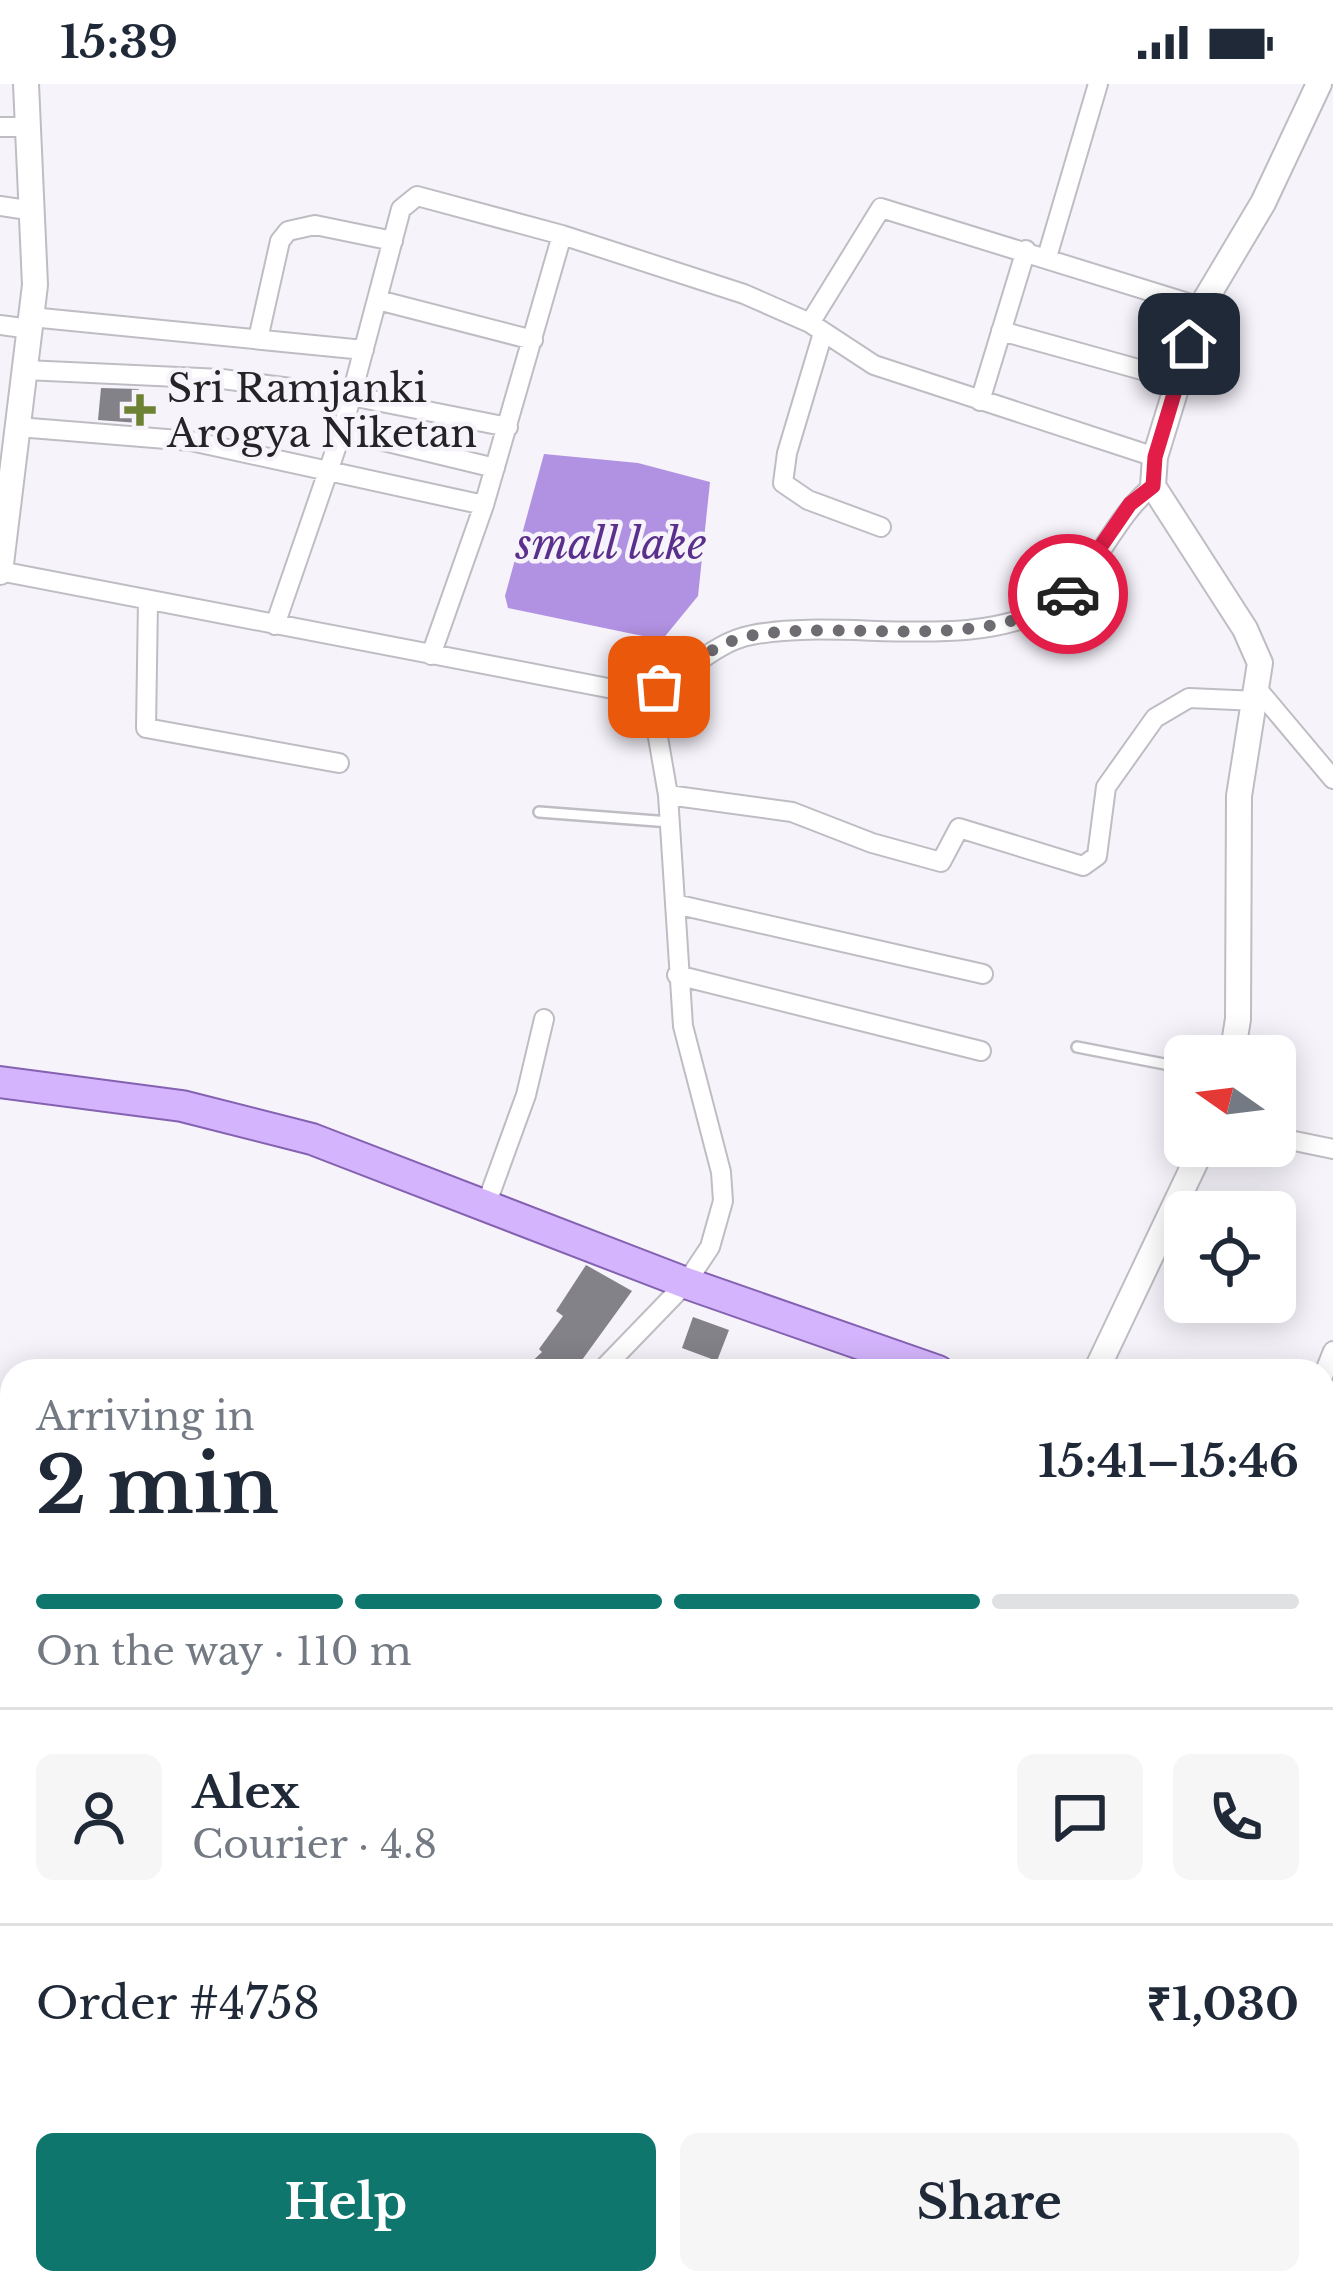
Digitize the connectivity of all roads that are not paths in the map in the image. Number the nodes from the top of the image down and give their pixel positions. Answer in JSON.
{"nodes":[{"id":1,"x":26,"y":84,"type":"edge"},
{"id":2,"x":1098,"y":84,"type":"edge"},
{"id":3,"x":1319,"y":84,"type":"edge"},
{"id":4,"x":0,"y":127,"type":"edge"},
{"id":5,"x":28,"y":127,"type":"junction"},
{"id":6,"x":0,"y":206,"type":"edge"},
{"id":7,"x":34,"y":211,"type":"junction"},
{"id":8,"x":562,"y":235,"type":"junction"},
{"id":9,"x":393,"y":241,"type":"junction"},
{"id":10,"x":1026,"y":250,"type":"junction"},
{"id":11,"x":1047,"y":257,"type":"junction"},
{"id":12,"x":378,"y":300,"type":"junction"},
{"id":13,"x":1201,"y":307,"type":"junction"},
{"id":14,"x":30,"y":323,"type":"junction"},
{"id":15,"x":0,"y":325,"type":"edge"},
{"id":16,"x":816,"y":328,"type":"junction"},
{"id":17,"x":1001,"y":331,"type":"junction"},
{"id":18,"x":258,"y":339,"type":"junction"},
{"id":19,"x":533,"y":340,"type":"junction"},
{"id":20,"x":364,"y":350,"type":"junction"},
{"id":21,"x":25,"y":370,"type":"junction"},
{"id":22,"x":1178,"y":380,"type":"junction"},
{"id":23,"x":351,"y":396,"type":"junction"},
{"id":24,"x":980,"y":401,"type":"junction"},
{"id":25,"x":18,"y":427,"type":"junction"},
{"id":26,"x":508,"y":427,"type":"junction"},
{"id":27,"x":342,"y":431,"type":"junction"},
{"id":28,"x":1155,"y":457,"type":"junction"},
{"id":29,"x":331,"y":467,"type":"junction"},
{"id":30,"x":495,"y":468,"type":"junction"},
{"id":31,"x":1153,"y":486,"type":"junction"},
{"id":32,"x":484,"y":505,"type":"junction"},
{"id":33,"x":881,"y":527,"type":"dead end"},
{"id":34,"x":0,"y":572,"type":"edge"},
{"id":35,"x":148,"y":601,"type":"junction"},
{"id":36,"x":275,"y":625,"type":"junction"},
{"id":37,"x":431,"y":655,"type":"junction"},
{"id":38,"x":650,"y":692,"type":"junction"},
{"id":39,"x":1258,"y":696,"type":"junction"},
{"id":40,"x":339,"y":763,"type":"dead end"},
{"id":41,"x":1333,"y":779,"type":"edge"},
{"id":42,"x":668,"y":795,"type":"junction"},
{"id":43,"x":539,"y":812,"type":"dead end"},
{"id":44,"x":670,"y":822,"type":"junction"},
{"id":45,"x":675,"y":904,"type":"junction"},
{"id":46,"x":983,"y":974,"type":"dead end"},
{"id":47,"x":677,"y":975,"type":"junction"},
{"id":48,"x":544,"y":1019,"type":"dead end"},
{"id":49,"x":1235,"y":1035,"type":"edge"},
{"id":50,"x":1077,"y":1047,"type":"dead end"},
{"id":51,"x":980,"y":1051,"type":"dead end"},
{"id":52,"x":1164,"y":1064,"type":"edge"},
{"id":53,"x":0,"y":1082,"type":"edge"},
{"id":54,"x":1296,"y":1141,"type":"edge"},
{"id":55,"x":1333,"y":1149,"type":"edge"},
{"id":56,"x":1194,"y":1167,"type":"edge"},
{"id":57,"x":486,"y":1205,"type":"junction"},
{"id":58,"x":686,"y":1283,"type":"junction"},
{"id":59,"x":613,"y":1359,"type":"edge"},
{"id":60,"x":904,"y":1359,"type":"edge"},
{"id":61,"x":1102,"y":1359,"type":"edge"}],
"edges":[{"from":1,"to":5,"type":"street"},
{"from":2,"to":11,"type":"street"},
{"from":3,"to":13,"type":"street"},
{"from":4,"to":5,"type":"street"},
{"from":5,"to":7,"type":"street"},
{"from":6,"to":7,"type":"street"},
{"from":7,"to":14,"type":"street"},
{"from":8,"to":9,"type":"street"},
{"from":8,"to":16,"type":"street"},
{"from":8,"to":19,"type":"street"},
{"from":9,"to":12,"type":"street"},
{"from":9,"to":18,"type":"street"},
{"from":10,"to":11,"type":"street"},
{"from":10,"to":16,"type":"street"},
{"from":10,"to":17,"type":"street"},
{"from":11,"to":13,"type":"street"},
{"from":12,"to":19,"type":"street"},
{"from":12,"to":20,"type":"street"},
{"from":13,"to":22,"type":"street"},
{"from":14,"to":15,"type":"street"},
{"from":14,"to":18,"type":"street"},
{"from":14,"to":21,"type":"street"},
{"from":16,"to":24,"type":"street"},
{"from":16,"to":33,"type":"street"},
{"from":17,"to":22,"type":"street"},
{"from":17,"to":24,"type":"street"},
{"from":18,"to":20,"type":"street"},
{"from":19,"to":26,"type":"street"},
{"from":20,"to":23,"type":"street"},
{"from":21,"to":23,"type":"street"},
{"from":21,"to":25,"type":"street"},
{"from":22,"to":28,"type":"street"},
{"from":23,"to":26,"type":"street"},
{"from":23,"to":27,"type":"street"},
{"from":24,"to":28,"type":"street"},
{"from":25,"to":29,"type":"street"},
{"from":25,"to":34,"type":"street"},
{"from":26,"to":30,"type":"street"},
{"from":27,"to":29,"type":"street"},
{"from":27,"to":30,"type":"street"},
{"from":28,"to":31,"type":"street"},
{"from":29,"to":32,"type":"street"},
{"from":29,"to":36,"type":"street"},
{"from":30,"to":32,"type":"street"},
{"from":31,"to":38,"type":"street"},
{"from":31,"to":39,"type":"street"},
{"from":32,"to":37,"type":"street"},
{"from":34,"to":35,"type":"street"},
{"from":35,"to":36,"type":"street"},
{"from":35,"to":40,"type":"street"},
{"from":36,"to":37,"type":"street"},
{"from":37,"to":38,"type":"street"},
{"from":38,"to":42,"type":"street"},
{"from":39,"to":41,"type":"street"},
{"from":39,"to":42,"type":"street"},
{"from":39,"to":49,"type":"street"},
{"from":42,"to":44,"type":"street"},
{"from":43,"to":44,"type":"lane"},
{"from":44,"to":45,"type":"street"},
{"from":45,"to":46,"type":"street"},
{"from":45,"to":47,"type":"street"},
{"from":47,"to":51,"type":"street"},
{"from":47,"to":58,"type":"street"},
{"from":48,"to":57,"type":"street"},
{"from":50,"to":52,"type":"lane"},
{"from":53,"to":57,"type":"main road"},
{"from":54,"to":55,"type":"street"},
{"from":56,"to":61,"type":"street"},
{"from":57,"to":58,"type":"main road"},
{"from":58,"to":59,"type":"street"},
{"from":58,"to":60,"type":"main road"}]}
